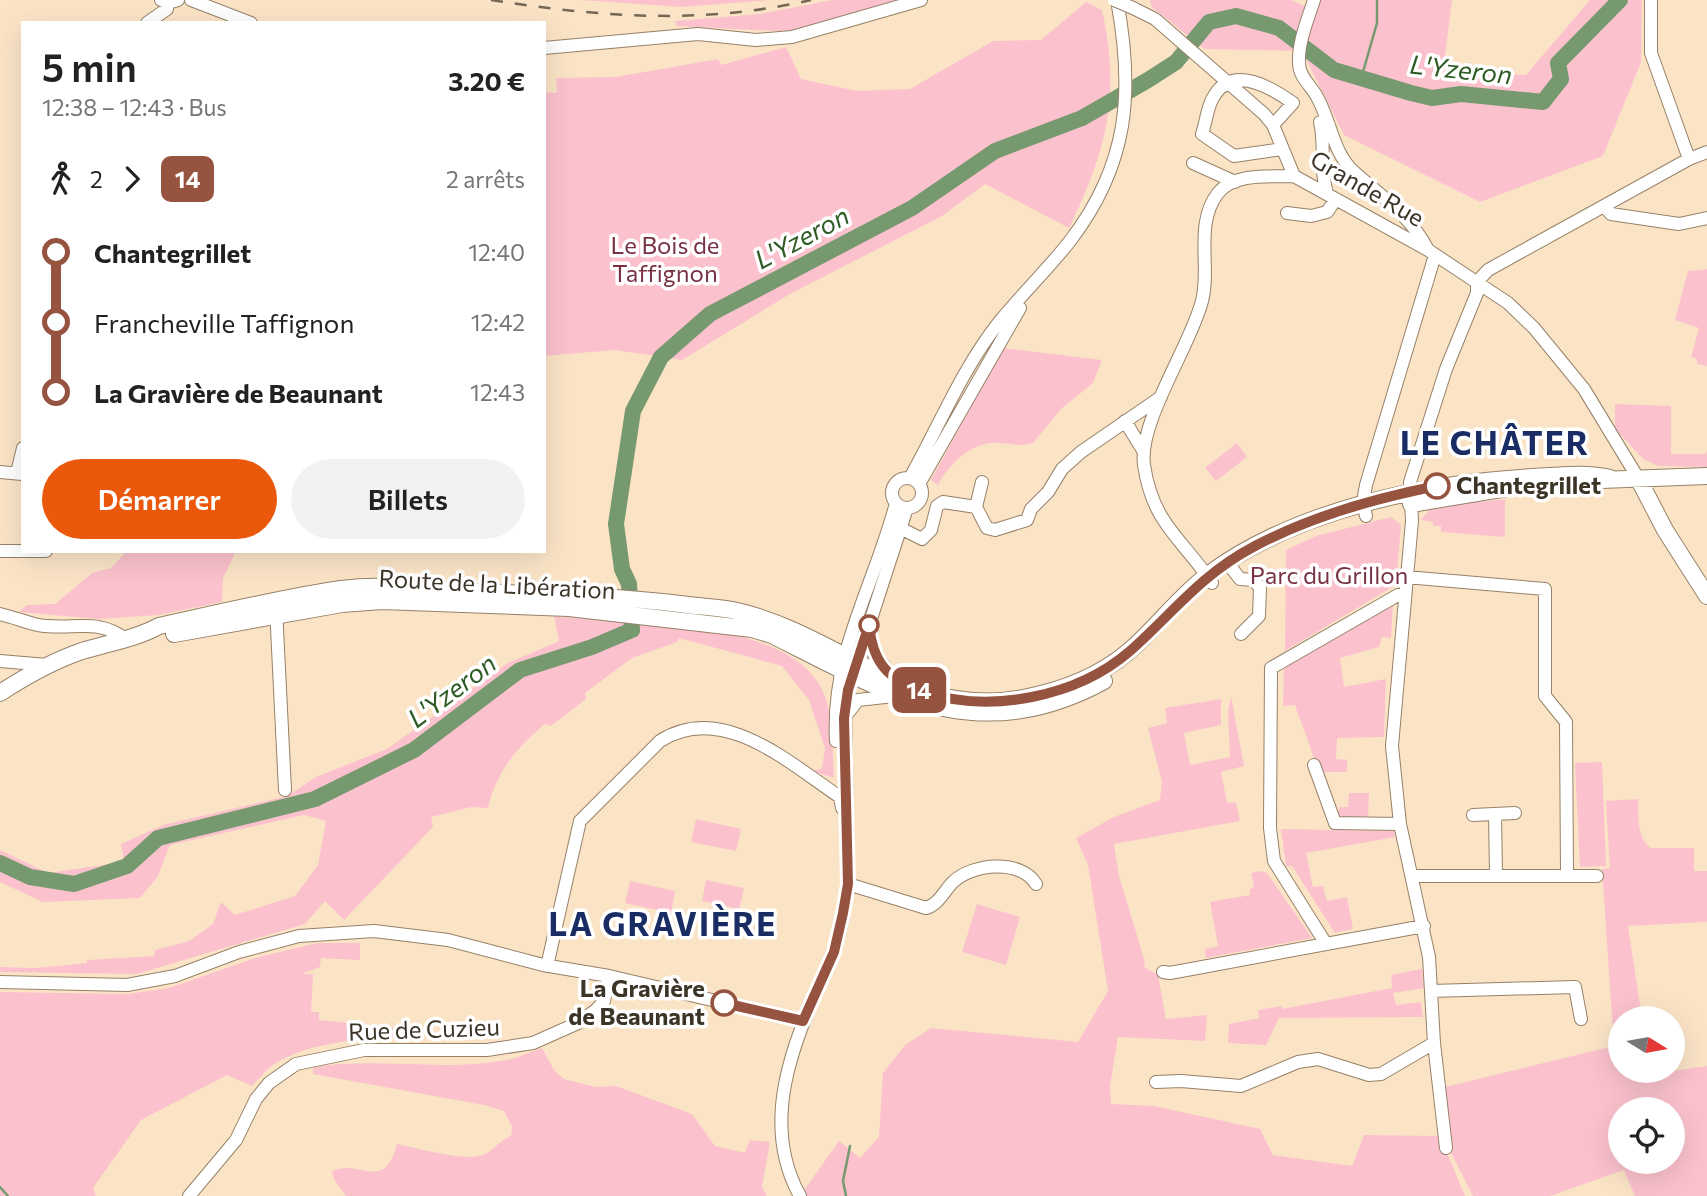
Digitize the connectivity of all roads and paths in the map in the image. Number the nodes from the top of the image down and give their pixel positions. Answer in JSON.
{"nodes":[{"id":1,"x":191,"y":0,"type":"edge"},
{"id":2,"x":921,"y":0,"type":"edge"},
{"id":3,"x":1116,"y":0,"type":"edge"},
{"id":4,"x":1314,"y":0,"type":"edge"},
{"id":5,"x":1651,"y":0,"type":"edge"},
{"id":6,"x":1136,"y":6,"type":"edge"},
{"id":7,"x":168,"y":7,"type":"edge"},
{"id":8,"x":150,"y":21,"type":"edge"},
{"id":9,"x":246,"y":21,"type":"edge"},
{"id":10,"x":546,"y":48,"type":"edge"},
{"id":11,"x":1224,"y":80,"type":"junction"},
{"id":12,"x":1322,"y":109,"type":"junction"},
{"id":13,"x":1273,"y":125,"type":"junction"},
{"id":14,"x":1282,"y":149,"type":"junction"},
{"id":15,"x":1707,"y":152,"type":"edge"},
{"id":16,"x":1689,"y":159,"type":"junction"},
{"id":17,"x":1193,"y":163,"type":"dead end"},
{"id":18,"x":1294,"y":176,"type":"junction"},
{"id":19,"x":1235,"y":182,"type":"junction"},
{"id":20,"x":1332,"y":196,"type":"junction"},
{"id":21,"x":1605,"y":207,"type":"junction"},
{"id":22,"x":1287,"y":213,"type":"dead end"},
{"id":23,"x":1707,"y":218,"type":"edge"},
{"id":24,"x":1432,"y":253,"type":"junction"},
{"id":25,"x":1477,"y":282,"type":"junction"},
{"id":26,"x":1161,"y":397,"type":"junction"},
{"id":27,"x":1125,"y":421,"type":"junction"},
{"id":28,"x":1144,"y":452,"type":"junction"},
{"id":29,"x":0,"y":472,"type":"edge"},
{"id":30,"x":20,"y":473,"type":"edge"},
{"id":31,"x":1707,"y":476,"type":"edge"},
{"id":32,"x":1638,"y":478,"type":"junction"},
{"id":33,"x":915,"y":481,"type":"junction"},
{"id":34,"x":982,"y":482,"type":"dead end"},
{"id":35,"x":1411,"y":499,"type":"junction"},
{"id":36,"x":902,"y":506,"type":"junction"},
{"id":37,"x":976,"y":507,"type":"junction"},
{"id":38,"x":1364,"y":511,"type":"junction"},
{"id":39,"x":900,"y":528,"type":"junction"},
{"id":40,"x":0,"y":551,"type":"edge"},
{"id":41,"x":21,"y":551,"type":"edge"},
{"id":42,"x":1230,"y":565,"type":"junction"},
{"id":43,"x":1406,"y":577,"type":"junction"},
{"id":44,"x":1702,"y":578,"type":"edge"},
{"id":45,"x":1210,"y":579,"type":"junction"},
{"id":46,"x":1405,"y":596,"type":"junction"},
{"id":47,"x":1707,"y":596,"type":"edge"},
{"id":48,"x":276,"y":609,"type":"junction"},
{"id":49,"x":0,"y":614,"type":"edge"},
{"id":50,"x":869,"y":625,"type":"junction"},
{"id":51,"x":1241,"y":634,"type":"dead end"},
{"id":52,"x":125,"y":639,"type":"junction"},
{"id":53,"x":0,"y":661,"type":"edge"},
{"id":54,"x":47,"y":665,"type":"junction"},
{"id":55,"x":847,"y":667,"type":"junction"},
{"id":56,"x":896,"y":689,"type":"junction"},
{"id":57,"x":0,"y":693,"type":"edge"},
{"id":58,"x":844,"y":718,"type":"junction"},
{"id":59,"x":1314,"y":765,"type":"dead end"},
{"id":60,"x":285,"y":790,"type":"dead end"},
{"id":61,"x":840,"y":797,"type":"junction"},
{"id":62,"x":1515,"y":813,"type":"dead end"},
{"id":63,"x":1495,"y":814,"type":"junction"},
{"id":64,"x":1473,"y":815,"type":"dead end"},
{"id":65,"x":1400,"y":824,"type":"junction"},
{"id":66,"x":847,"y":831,"type":"junction"},
{"id":67,"x":841,"y":849,"type":"junction"},
{"id":68,"x":1567,"y":873,"type":"junction"},
{"id":69,"x":1496,"y":875,"type":"junction"},
{"id":70,"x":1412,"y":876,"type":"junction"},
{"id":71,"x":1597,"y":876,"type":"dead end"},
{"id":72,"x":848,"y":884,"type":"junction"},
{"id":73,"x":1037,"y":884,"type":"dead end"},
{"id":74,"x":1424,"y":926,"type":"junction"},
{"id":75,"x":1326,"y":944,"type":"junction"},
{"id":76,"x":547,"y":966,"type":"junction"},
{"id":77,"x":823,"y":971,"type":"junction"},
{"id":78,"x":1163,"y":972,"type":"dead end"},
{"id":79,"x":609,"y":976,"type":"junction"},
{"id":80,"x":0,"y":982,"type":"edge"},
{"id":81,"x":1431,"y":991,"type":"junction"},
{"id":82,"x":1581,"y":1019,"type":"dead end"},
{"id":83,"x":803,"y":1021,"type":"junction"},
{"id":84,"x":1434,"y":1043,"type":"junction"},
{"id":85,"x":1157,"y":1082,"type":"dead end"},
{"id":86,"x":1446,"y":1149,"type":"dead end"},
{"id":87,"x":190,"y":1196,"type":"edge"},
{"id":88,"x":800,"y":1196,"type":"edge"}],
"edges":[{"from":1,"to":9,"type":"street"},
{"from":2,"to":10,"type":"street"},
{"from":3,"to":6,"type":"street","name":"Grande Rue","bridge":true},
{"from":3,"to":33,"type":"street"},
{"from":4,"to":12,"type":"street"},
{"from":5,"to":16,"type":"street"},
{"from":6,"to":11,"type":"street","name":"Grande Rue"},
{"from":7,"to":8,"type":"street"},
{"from":11,"to":13,"type":"street","name":"Grande Rue"},
{"from":11,"to":13,"type":"street"},
{"from":11,"to":14,"type":"street"},
{"from":12,"to":20,"type":"street"},
{"from":12,"to":24,"type":"street"},
{"from":13,"to":14,"type":"street","name":"Grande Rue"},
{"from":14,"to":18,"type":"street","name":"Grande Rue"},
{"from":15,"to":16,"type":"street"},
{"from":16,"to":21,"type":"street"},
{"from":17,"to":19,"type":"street"},
{"from":18,"to":19,"type":"street"},
{"from":18,"to":20,"type":"street","name":"Grande Rue"},
{"from":19,"to":26,"type":"street"},
{"from":20,"to":22,"type":"street"},
{"from":20,"to":24,"type":"street","name":"Grande Rue"},
{"from":21,"to":23,"type":"street"},
{"from":21,"to":25,"type":"street"},
{"from":24,"to":25,"type":"street","name":"Grande Rue"},
{"from":24,"to":38,"type":"street"},
{"from":25,"to":32,"type":"street"},
{"from":25,"to":35,"type":"street"},
{"from":26,"to":27,"type":"street"},
{"from":26,"to":28,"type":"street"},
{"from":27,"to":28,"type":"street"},
{"from":27,"to":37,"type":"street"},
{"from":28,"to":45,"type":"street"},
{"from":29,"to":30,"type":"street"},
{"from":31,"to":32,"type":"main road","name":"Route de la Libération"},
{"from":32,"to":35,"type":"main road","name":"Route de la Libération"},
{"from":32,"to":44,"type":"main road"},
{"from":33,"to":36,"type":"street"},
{"from":33,"to":36,"type":"street"},
{"from":34,"to":37,"type":"street"},
{"from":35,"to":38,"type":"main road","name":"Route de la Libération"},
{"from":35,"to":43,"type":"street"},
{"from":36,"to":39,"type":"street"},
{"from":36,"to":55,"type":"street"},
{"from":37,"to":39,"type":"street"},
{"from":38,"to":42,"type":"main road","name":"Route de la Libération"},
{"from":39,"to":50,"type":"street"},
{"from":40,"to":41,"type":"street"},
{"from":42,"to":45,"type":"main road","name":"Route de la Libération"},
{"from":42,"to":51,"type":"street"},
{"from":43,"to":46,"type":"street"},
{"from":43,"to":68,"type":"street"},
{"from":44,"to":47,"type":"main road"},
{"from":45,"to":56,"type":"main road","name":"Route de la Libération"},
{"from":46,"to":65,"type":"street"},
{"from":46,"to":75,"type":"street"},
{"from":48,"to":52,"type":"main road","name":"Route de la Libération"},
{"from":48,"to":55,"type":"main road","name":"Route de la Libération"},
{"from":48,"to":60,"type":"street"},
{"from":49,"to":52,"type":"street"},
{"from":50,"to":55,"type":"street"},
{"from":50,"to":56,"type":"street"},
{"from":52,"to":54,"type":"main road","name":"Route de la Libération"},
{"from":53,"to":54,"type":"street","name":"Route de la Libération"},
{"from":54,"to":57,"type":"main road","name":"Route de la Libération"},
{"from":55,"to":56,"type":"main road","name":"Route de la Libération"},
{"from":55,"to":58,"type":"street"},
{"from":55,"to":61,"type":"street"},
{"from":56,"to":58,"type":"street"},
{"from":58,"to":66,"type":"street"},
{"from":59,"to":65,"type":"street"},
{"from":61,"to":66,"type":"street"},
{"from":61,"to":67,"type":"street"},
{"from":61,"to":76,"type":"street"},
{"from":62,"to":63,"type":"street"},
{"from":63,"to":64,"type":"street"},
{"from":63,"to":69,"type":"street"},
{"from":65,"to":70,"type":"street"},
{"from":66,"to":72,"type":"street"},
{"from":67,"to":72,"type":"street"},
{"from":67,"to":77,"type":"street"},
{"from":68,"to":69,"type":"street"},
{"from":68,"to":71,"type":"street"},
{"from":69,"to":70,"type":"street"},
{"from":70,"to":74,"type":"street"},
{"from":72,"to":73,"type":"street"},
{"from":72,"to":77,"type":"street"},
{"from":74,"to":75,"type":"street"},
{"from":74,"to":81,"type":"street"},
{"from":75,"to":78,"type":"street"},
{"from":76,"to":79,"type":"street"},
{"from":76,"to":80,"type":"street"},
{"from":77,"to":83,"type":"street"},
{"from":79,"to":83,"type":"street"},
{"from":79,"to":87,"type":"street","name":"Rue de Cuzieu"},
{"from":81,"to":82,"type":"street"},
{"from":81,"to":84,"type":"street"},
{"from":83,"to":88,"type":"street"},
{"from":84,"to":85,"type":"street"},
{"from":84,"to":86,"type":"street"}]}
